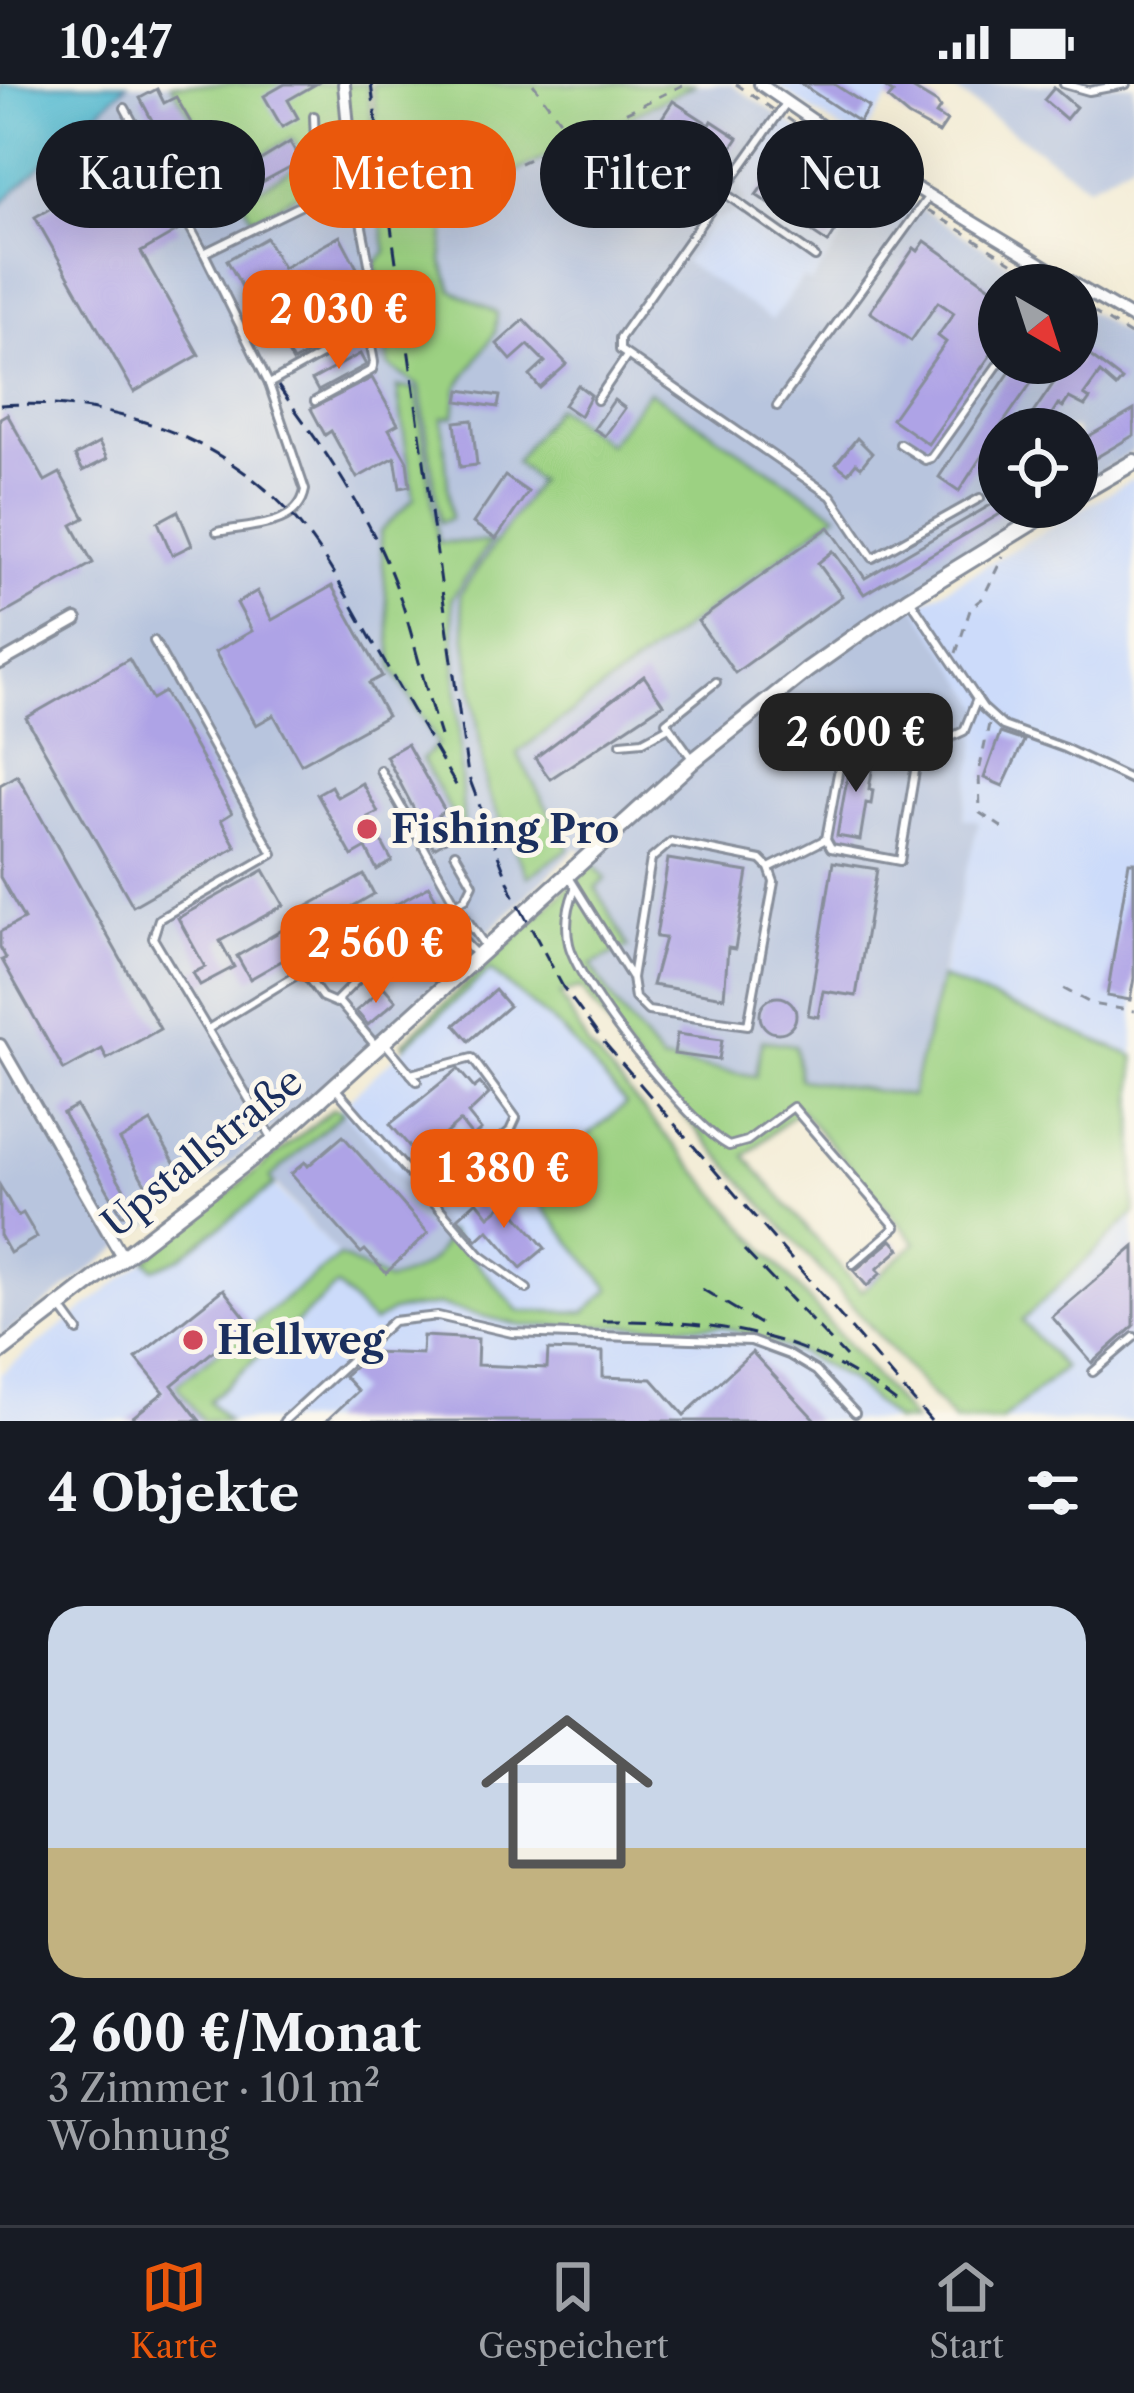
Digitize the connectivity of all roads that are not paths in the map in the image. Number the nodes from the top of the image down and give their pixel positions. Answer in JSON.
{"nodes":[{"id":1,"x":344,"y":84,"type":"edge"},
{"id":2,"x":760,"y":84,"type":"edge"},
{"id":3,"x":1064,"y":84,"type":"edge"},
{"id":4,"x":1126,"y":84,"type":"edge"},
{"id":5,"x":787,"y":102,"type":"junction"},
{"id":6,"x":125,"y":108,"type":"dead end"},
{"id":7,"x":314,"y":116,"type":"dead end"},
{"id":8,"x":314,"y":120,"type":"edge"},
{"id":9,"x":347,"y":120,"type":"edge"},
{"id":10,"x":733,"y":178,"type":"edge"},
{"id":11,"x":929,"y":196,"type":"junction"},
{"id":12,"x":733,"y":199,"type":"edge"},
{"id":13,"x":289,"y":210,"type":"edge"},
{"id":14,"x":362,"y":228,"type":"edge"},
{"id":15,"x":695,"y":228,"type":"edge"},
{"id":16,"x":204,"y":253,"type":"junction"},
{"id":17,"x":814,"y":257,"type":"dead end"},
{"id":18,"x":1033,"y":264,"type":"edge"},
{"id":19,"x":1098,"y":298,"type":"edge"},
{"id":20,"x":1134,"y":319,"type":"edge"},
{"id":21,"x":368,"y":329,"type":"junction"},
{"id":22,"x":627,"y":356,"type":"junction"},
{"id":23,"x":269,"y":384,"type":"junction"},
{"id":24,"x":984,"y":384,"type":"edge"},
{"id":25,"x":597,"y":400,"type":"dead end"},
{"id":26,"x":314,"y":401,"type":"dead end"},
{"id":27,"x":777,"y":406,"type":"dead end"},
{"id":28,"x":900,"y":444,"type":"dead end"},
{"id":29,"x":1134,"y":462,"type":"edge"},
{"id":30,"x":1098,"y":483,"type":"edge"},
{"id":31,"x":978,"y":499,"type":"edge"},
{"id":32,"x":1021,"y":528,"type":"edge"},
{"id":33,"x":217,"y":532,"type":"dead end"},
{"id":34,"x":909,"y":598,"type":"junction"},
{"id":35,"x":76,"y":620,"type":"dead end"},
{"id":36,"x":154,"y":641,"type":"dead end"},
{"id":37,"x":0,"y":663,"type":"edge"},
{"id":38,"x":716,"y":682,"type":"dead end"},
{"id":39,"x":977,"y":699,"type":"junction"},
{"id":40,"x":669,"y":728,"type":"junction"},
{"id":41,"x":921,"y":735,"type":"junction"},
{"id":42,"x":621,"y":743,"type":"dead end"},
{"id":43,"x":694,"y":760,"type":"junction"},
{"id":44,"x":380,"y":770,"type":"dead end"},
{"id":45,"x":1134,"y":781,"type":"edge"},
{"id":46,"x":826,"y":838,"type":"junction"},
{"id":47,"x":455,"y":853,"type":"dead end"},
{"id":48,"x":770,"y":868,"type":"junction"},
{"id":49,"x":567,"y":874,"type":"junction"},
{"id":50,"x":574,"y":890,"type":"junction"},
{"id":51,"x":456,"y":904,"type":"junction"},
{"id":52,"x":483,"y":952,"type":"junction"},
{"id":53,"x":632,"y":978,"type":"junction"},
{"id":54,"x":340,"y":1004,"type":"junction"},
{"id":55,"x":208,"y":1030,"type":"junction"},
{"id":56,"x":0,"y":1045,"type":"edge"},
{"id":57,"x":382,"y":1046,"type":"junction"},
{"id":58,"x":410,"y":1074,"type":"junction"},
{"id":59,"x":417,"y":1081,"type":"dead end"},
{"id":60,"x":335,"y":1088,"type":"junction"},
{"id":61,"x":274,"y":1142,"type":"junction"},
{"id":62,"x":431,"y":1198,"type":"junction"},
{"id":63,"x":123,"y":1258,"type":"junction"},
{"id":64,"x":853,"y":1264,"type":"dead end"},
{"id":65,"x":527,"y":1289,"type":"dead end"},
{"id":66,"x":60,"y":1306,"type":"junction"},
{"id":67,"x":78,"y":1331,"type":"dead end"},
{"id":68,"x":1134,"y":1337,"type":"edge"},
{"id":69,"x":0,"y":1352,"type":"edge"},
{"id":70,"x":1093,"y":1372,"type":"dead end"},
{"id":71,"x":856,"y":1413,"type":"dead end"},
{"id":72,"x":284,"y":1421,"type":"edge"}],
"edges":[{"from":1,"to":9,"type":"street"},
{"from":2,"to":5,"type":"street"},
{"from":3,"to":4,"type":"lane"},
{"from":5,"to":10,"type":"lane"},
{"from":5,"to":11,"type":"street"},
{"from":6,"to":16,"type":"lane"},
{"from":7,"to":8,"type":"lane"},
{"from":11,"to":18,"type":"street"},
{"from":11,"to":27,"type":"lane"},
{"from":12,"to":17,"type":"lane"},
{"from":13,"to":16,"type":"lane"},
{"from":14,"to":21,"type":"lane"},
{"from":15,"to":22,"type":"lane"},
{"from":16,"to":23,"type":"lane"},
{"from":19,"to":20,"type":"street"},
{"from":21,"to":23,"type":"lane"},
{"from":21,"to":26,"type":"lane"},
{"from":22,"to":25,"type":"lane"},
{"from":22,"to":31,"type":"lane"},
{"from":23,"to":33,"type":"lane"},
{"from":24,"to":28,"type":"lane"},
{"from":29,"to":30,"type":"street"},
{"from":32,"to":34,"type":"street","name":"Upstallstraße"},
{"from":34,"to":39,"type":"lane"},
{"from":34,"to":43,"type":"street","name":"Upstallstraße"},
{"from":35,"to":37,"type":"street"},
{"from":36,"to":55,"type":"lane"},
{"from":38,"to":40,"type":"lane"},
{"from":39,"to":41,"type":"lane"},
{"from":39,"to":45,"type":"lane"},
{"from":40,"to":42,"type":"lane"},
{"from":40,"to":43,"type":"lane"},
{"from":41,"to":46,"type":"lane"},
{"from":41,"to":46,"type":"lane"},
{"from":43,"to":49,"type":"street","name":"Upstallstraße"},
{"from":44,"to":51,"type":"lane"},
{"from":46,"to":48,"type":"lane"},
{"from":47,"to":51,"type":"lane"},
{"from":48,"to":53,"type":"lane"},
{"from":48,"to":53,"type":"lane"},
{"from":49,"to":50,"type":"lane"},
{"from":49,"to":52,"type":"street","name":"Upstallstraße"},
{"from":50,"to":53,"type":"lane"},
{"from":50,"to":64,"type":"lane"},
{"from":51,"to":52,"type":"lane"},
{"from":52,"to":54,"type":"lane"},
{"from":52,"to":57,"type":"street","name":"Upstallstraße"},
{"from":54,"to":55,"type":"lane"},
{"from":54,"to":57,"type":"lane"},
{"from":55,"to":61,"type":"lane"},
{"from":56,"to":63,"type":"street"},
{"from":57,"to":58,"type":"lane"},
{"from":57,"to":60,"type":"street","name":"Upstallstraße"},
{"from":58,"to":59,"type":"lane"},
{"from":58,"to":62,"type":"lane"},
{"from":60,"to":61,"type":"street","name":"Upstallstraße"},
{"from":60,"to":62,"type":"lane"},
{"from":61,"to":63,"type":"street","name":"Upstallstraße"},
{"from":62,"to":65,"type":"lane"},
{"from":63,"to":66,"type":"street","name":"Upstallstraße"},
{"from":66,"to":67,"type":"lane"},
{"from":66,"to":69,"type":"street","name":"Upstallstraße"},
{"from":68,"to":70,"type":"lane"},
{"from":71,"to":72,"type":"lane"}]}
